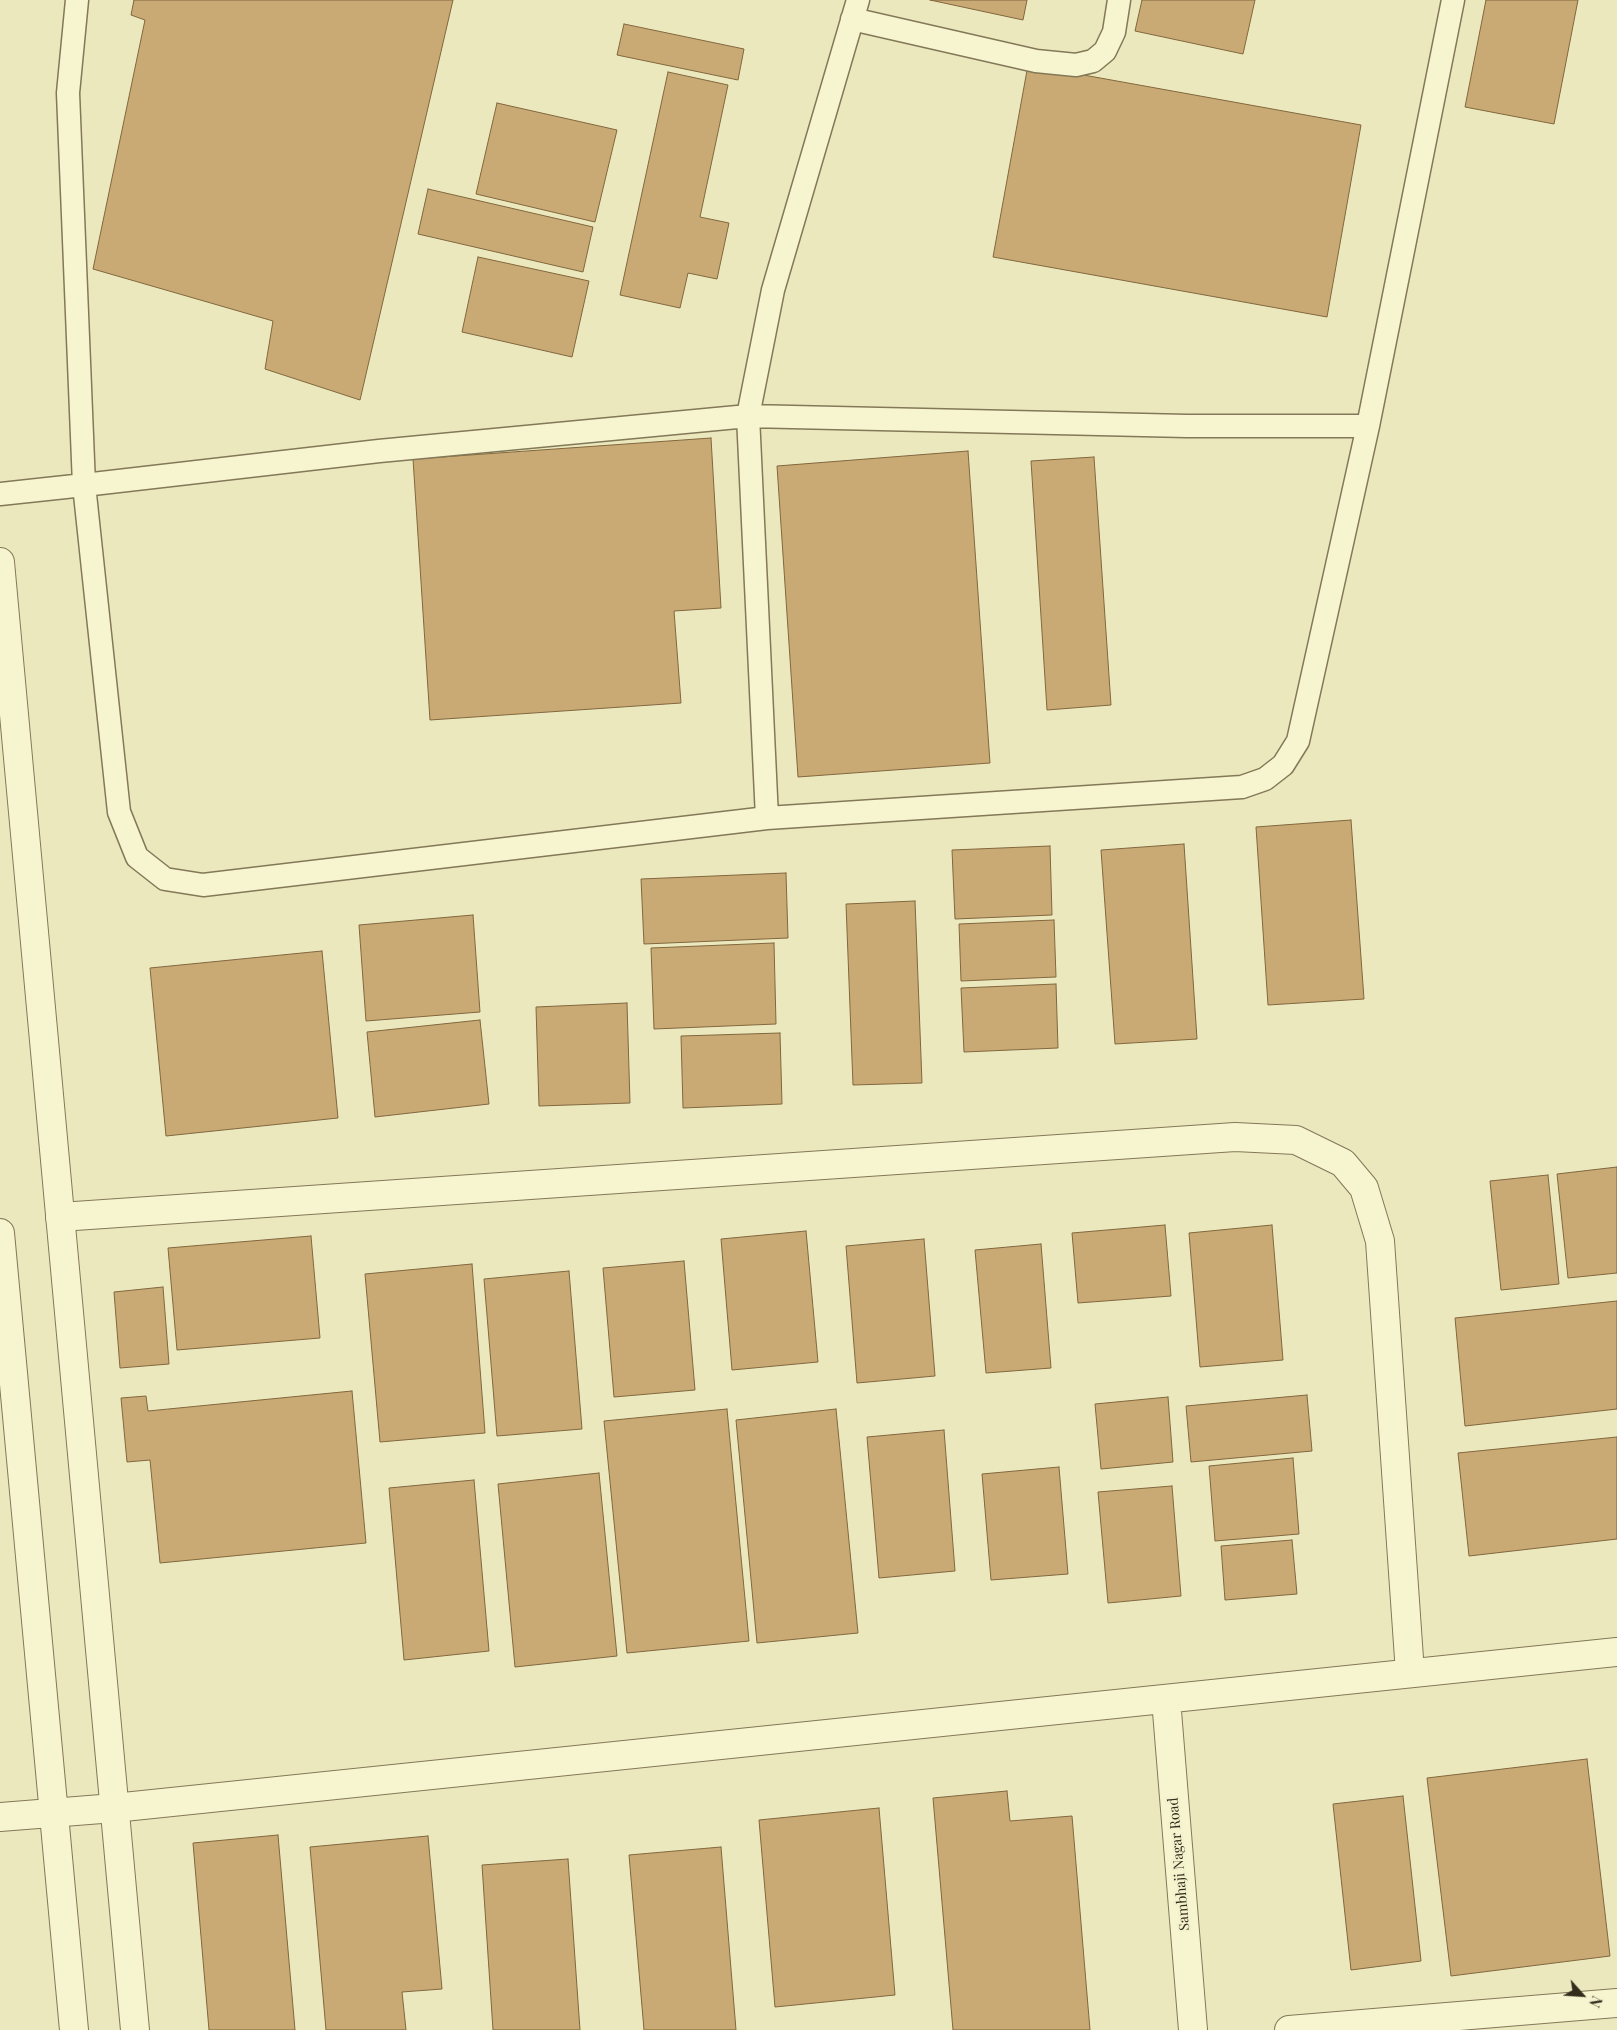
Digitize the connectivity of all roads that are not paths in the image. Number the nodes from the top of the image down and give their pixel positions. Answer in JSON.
{"nodes":[{"id":1,"x":76,"y":0,"type":"edge"},
{"id":2,"x":1119,"y":0,"type":"edge"},
{"id":3,"x":1454,"y":0,"type":"edge"},
{"id":4,"x":855,"y":9,"type":"edge"},
{"id":5,"x":748,"y":416,"type":"junction"},
{"id":6,"x":1368,"y":426,"type":"junction"},
{"id":7,"x":84,"y":485,"type":"junction"},
{"id":8,"x":0,"y":494,"type":"edge"},
{"id":9,"x":0,"y":562,"type":"edge"},
{"id":10,"x":767,"y":818,"type":"junction"},
{"id":11,"x":60,"y":1217,"type":"junction"},
{"id":12,"x":0,"y":1233,"type":"edge"},
{"id":13,"x":8,"y":1407,"type":"edge"},
{"id":14,"x":1617,"y":1652,"type":"edge"},
{"id":15,"x":1410,"y":1673,"type":"junction"},
{"id":16,"x":1166,"y":1699,"type":"junction"},
{"id":17,"x":114,"y":1808,"type":"junction"},
{"id":18,"x":54,"y":1813,"type":"junction"},
{"id":19,"x":0,"y":1817,"type":"edge"},
{"id":20,"x":1617,"y":2003,"type":"edge"},
{"id":21,"x":74,"y":2030,"type":"edge"},
{"id":22,"x":135,"y":2030,"type":"edge"},
{"id":23,"x":1193,"y":2030,"type":"edge"},
{"id":24,"x":1289,"y":2030,"type":"edge"}],
"edges":[{"from":1,"to":7,"type":"lane"},
{"from":2,"to":4,"type":"lane"},
{"from":3,"to":6,"type":"lane"},
{"from":4,"to":5,"type":"lane"},
{"from":5,"to":6,"type":"lane"},
{"from":5,"to":7,"type":"lane"},
{"from":5,"to":10,"type":"lane"},
{"from":6,"to":10,"type":"lane"},
{"from":7,"to":8,"type":"lane"},
{"from":7,"to":10,"type":"lane"},
{"from":9,"to":11,"type":"street"},
{"from":11,"to":15,"type":"street"},
{"from":11,"to":17,"type":"street"},
{"from":12,"to":13,"type":"street"},
{"from":13,"to":18,"type":"street"},
{"from":14,"to":15,"type":"street"},
{"from":15,"to":16,"type":"street"},
{"from":16,"to":17,"type":"street"},
{"from":16,"to":23,"type":"street","name":"Sambhaji Nagar Road"},
{"from":17,"to":18,"type":"street"},
{"from":17,"to":22,"type":"street"},
{"from":18,"to":19,"type":"street"},
{"from":18,"to":21,"type":"street"},
{"from":20,"to":24,"type":"street"}]}
